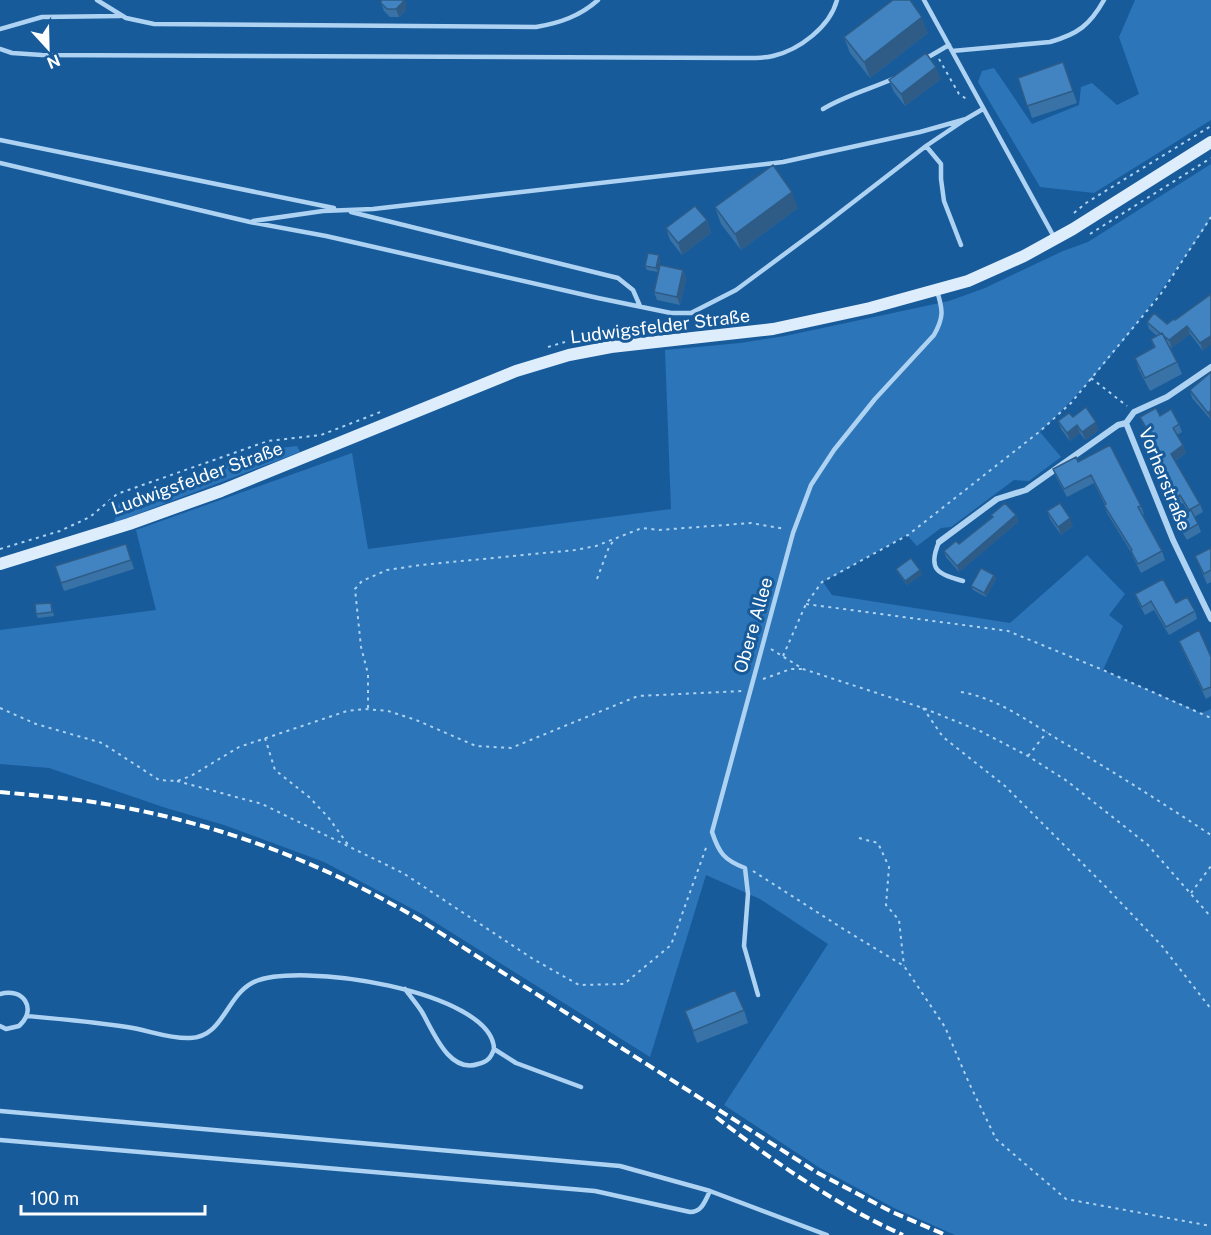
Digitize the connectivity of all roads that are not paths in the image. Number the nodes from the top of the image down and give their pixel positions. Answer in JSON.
{"nodes":[{"id":1,"x":97,"y":0,"type":"edge"},
{"id":2,"x":598,"y":0,"type":"edge"},
{"id":3,"x":837,"y":0,"type":"edge"},
{"id":4,"x":924,"y":0,"type":"edge"},
{"id":5,"x":1104,"y":0,"type":"edge"},
{"id":6,"x":123,"y":16,"type":"junction"},
{"id":7,"x":0,"y":29,"type":"edge"},
{"id":8,"x":949,"y":45,"type":"junction"},
{"id":9,"x":1,"y":50,"type":"edge"},
{"id":10,"x":952,"y":51,"type":"junction"},
{"id":11,"x":915,"y":65,"type":"edge"},
{"id":12,"x":905,"y":71,"type":"edge"},
{"id":13,"x":824,"y":109,"type":"dead end"},
{"id":14,"x":983,"y":109,"type":"junction"},
{"id":15,"x":966,"y":118,"type":"junction"},
{"id":16,"x":0,"y":140,"type":"edge"},
{"id":17,"x":1211,"y":142,"type":"edge"},
{"id":18,"x":926,"y":146,"type":"junction"},
{"id":19,"x":0,"y":164,"type":"edge"},
{"id":20,"x":343,"y":210,"type":"junction"},
{"id":21,"x":250,"y":222,"type":"junction"},
{"id":22,"x":1056,"y":239,"type":"junction"},
{"id":23,"x":961,"y":245,"type":"dead end"},
{"id":24,"x":937,"y":291,"type":"junction"},
{"id":25,"x":640,"y":306,"type":"junction"},
{"id":26,"x":1211,"y":367,"type":"edge"},
{"id":27,"x":1126,"y":423,"type":"junction"},
{"id":28,"x":939,"y":542,"type":"joint"},
{"id":29,"x":0,"y":564,"type":"edge"},
{"id":30,"x":963,"y":581,"type":"dead end"},
{"id":31,"x":1208,"y":603,"type":"edge"},
{"id":32,"x":1211,"y":619,"type":"edge"},
{"id":33,"x":405,"y":989,"type":"junction"},
{"id":34,"x":0,"y":994,"type":"edge"},
{"id":35,"x":758,"y":995,"type":"dead end"},
{"id":36,"x":27,"y":1016,"type":"junction"},
{"id":37,"x":0,"y":1026,"type":"edge"},
{"id":38,"x":494,"y":1049,"type":"junction"},
{"id":39,"x":581,"y":1087,"type":"dead end"},
{"id":40,"x":0,"y":1111,"type":"edge"},
{"id":41,"x":0,"y":1140,"type":"edge"},
{"id":42,"x":710,"y":1191,"type":"junction"},
{"id":43,"x":827,"y":1235,"type":"edge"}],
"edges":[{"from":1,"to":6,"type":"lane"},
{"from":2,"to":6,"type":"lane"},
{"from":3,"to":9,"type":"lane"},
{"from":4,"to":8,"type":"lane"},
{"from":5,"to":10,"type":"lane"},
{"from":6,"to":7,"type":"lane"},
{"from":8,"to":10,"type":"lane"},
{"from":8,"to":11,"type":"lane"},
{"from":10,"to":14,"type":"lane"},
{"from":12,"to":13,"type":"lane"},
{"from":14,"to":15,"type":"lane"},
{"from":14,"to":22,"type":"lane"},
{"from":15,"to":18,"type":"lane"},
{"from":15,"to":20,"type":"lane"},
{"from":16,"to":20,"type":"lane"},
{"from":17,"to":22,"type":"street","name":"Ludwigsfelder Straße"},
{"from":18,"to":23,"type":"lane"},
{"from":18,"to":25,"type":"lane"},
{"from":19,"to":21,"type":"lane"},
{"from":20,"to":21,"type":"lane"},
{"from":20,"to":25,"type":"lane"},
{"from":21,"to":25,"type":"lane"},
{"from":22,"to":24,"type":"street","name":"Ludwigsfelder Straße"},
{"from":24,"to":29,"type":"street","name":"Ludwigsfelder Straße"},
{"from":24,"to":35,"type":"lane","name":"Obere Allee"},
{"from":26,"to":27,"type":"street"},
{"from":27,"to":28,"type":"street","name":"Vorherstraße"},
{"from":27,"to":31,"type":"street","name":"Vorherstraße"},
{"from":28,"to":30,"type":"lane"},
{"from":31,"to":32,"type":"street","name":"Vorherstraße"},
{"from":33,"to":36,"type":"lane"},
{"from":33,"to":38,"type":"lane"},
{"from":33,"to":38,"type":"lane"},
{"from":34,"to":36,"type":"lane"},
{"from":36,"to":37,"type":"lane"},
{"from":38,"to":39,"type":"lane"},
{"from":40,"to":42,"type":"lane"},
{"from":41,"to":42,"type":"lane"},
{"from":42,"to":43,"type":"lane"}]}
